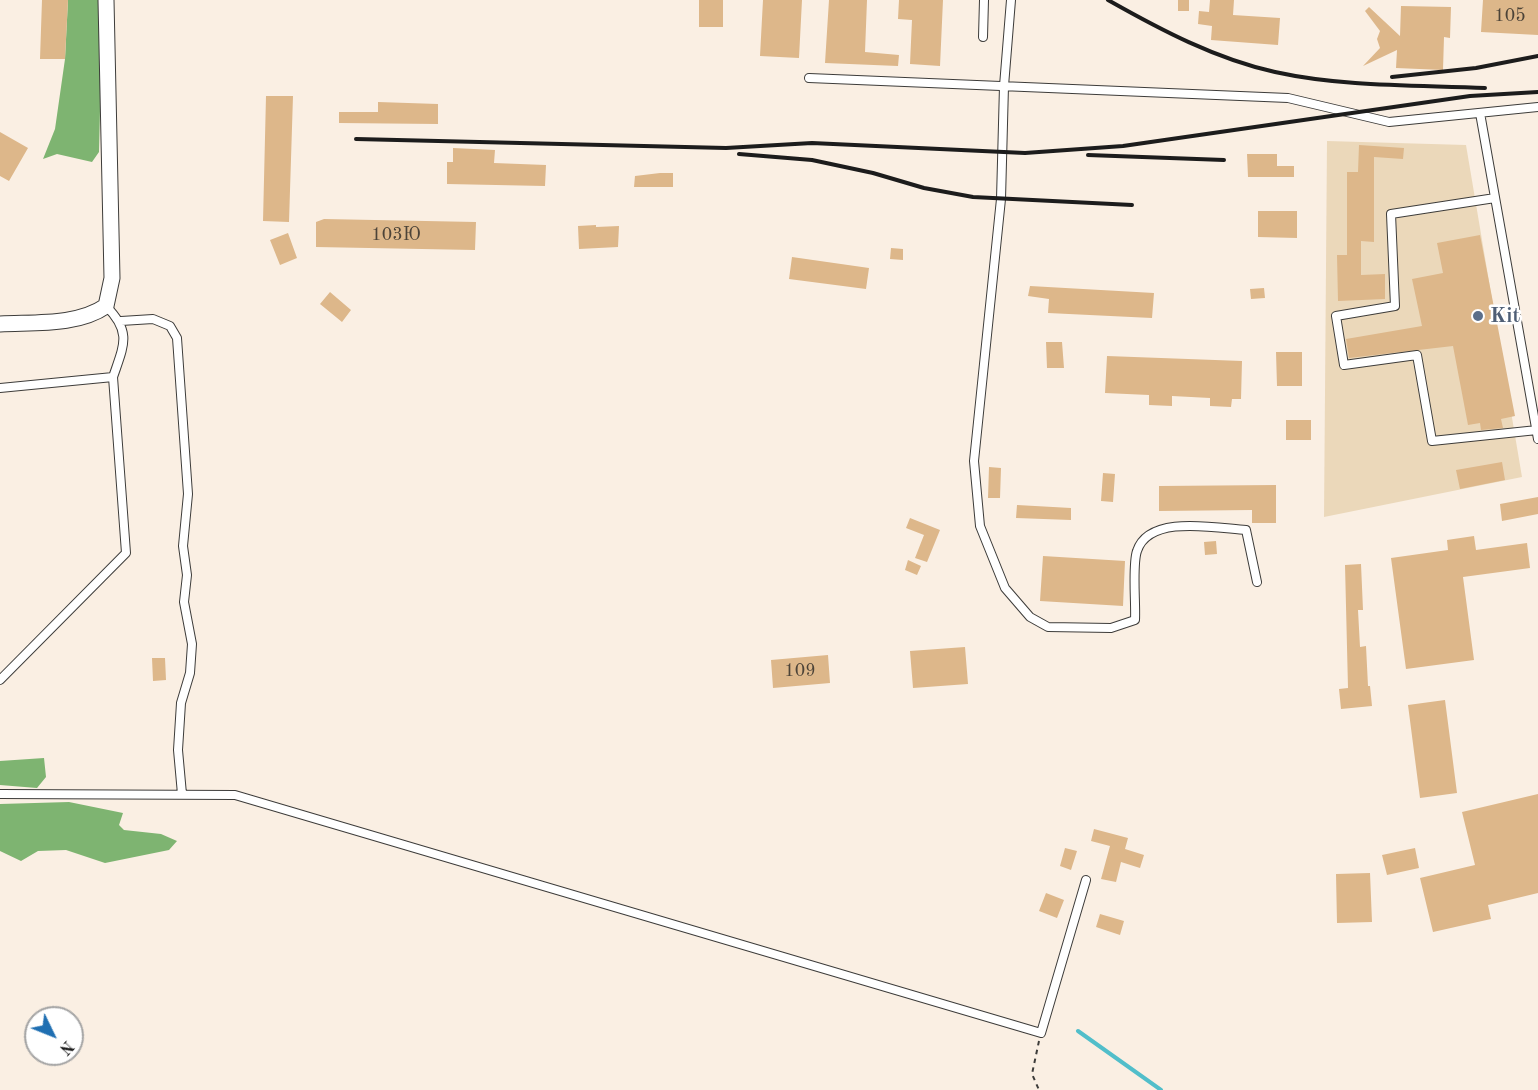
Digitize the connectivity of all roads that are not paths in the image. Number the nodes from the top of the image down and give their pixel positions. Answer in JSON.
{"nodes":[{"id":1,"x":106,"y":0,"type":"edge"},
{"id":2,"x":984,"y":0,"type":"edge"},
{"id":3,"x":1011,"y":0,"type":"edge"},
{"id":4,"x":983,"y":37,"type":"dead end"},
{"id":5,"x":809,"y":78,"type":"dead end"},
{"id":6,"x":1004,"y":86,"type":"junction"},
{"id":7,"x":1538,"y":107,"type":"edge"},
{"id":8,"x":1480,"y":113,"type":"junction"},
{"id":9,"x":1495,"y":198,"type":"junction"},
{"id":10,"x":106,"y":306,"type":"junction"},
{"id":11,"x":121,"y":321,"type":"junction"},
{"id":12,"x":0,"y":324,"type":"edge"},
{"id":13,"x":113,"y":377,"type":"junction"},
{"id":14,"x":0,"y":388,"type":"edge"},
{"id":15,"x":1537,"y":430,"type":"edge"},
{"id":16,"x":1538,"y":439,"type":"edge"},
{"id":17,"x":1257,"y":582,"type":"dead end"},
{"id":18,"x":0,"y":680,"type":"edge"},
{"id":19,"x":0,"y":794,"type":"edge"},
{"id":20,"x":182,"y":794,"type":"junction"},
{"id":21,"x":1086,"y":880,"type":"dead end"}],
"edges":[{"from":1,"to":10,"type":"street"},
{"from":2,"to":4,"type":"lane"},
{"from":3,"to":6,"type":"lane"},
{"from":5,"to":6,"type":"lane"},
{"from":6,"to":8,"type":"lane"},
{"from":6,"to":17,"type":"lane"},
{"from":7,"to":8,"type":"lane"},
{"from":8,"to":9,"type":"lane"},
{"from":9,"to":15,"type":"lane"},
{"from":9,"to":15,"type":"lane"},
{"from":10,"to":11,"type":"lane"},
{"from":10,"to":12,"type":"street"},
{"from":11,"to":13,"type":"lane"},
{"from":11,"to":20,"type":"lane"},
{"from":13,"to":14,"type":"lane"},
{"from":13,"to":18,"type":"lane"},
{"from":15,"to":16,"type":"lane"},
{"from":19,"to":20,"type":"lane"},
{"from":20,"to":21,"type":"lane"}]}
